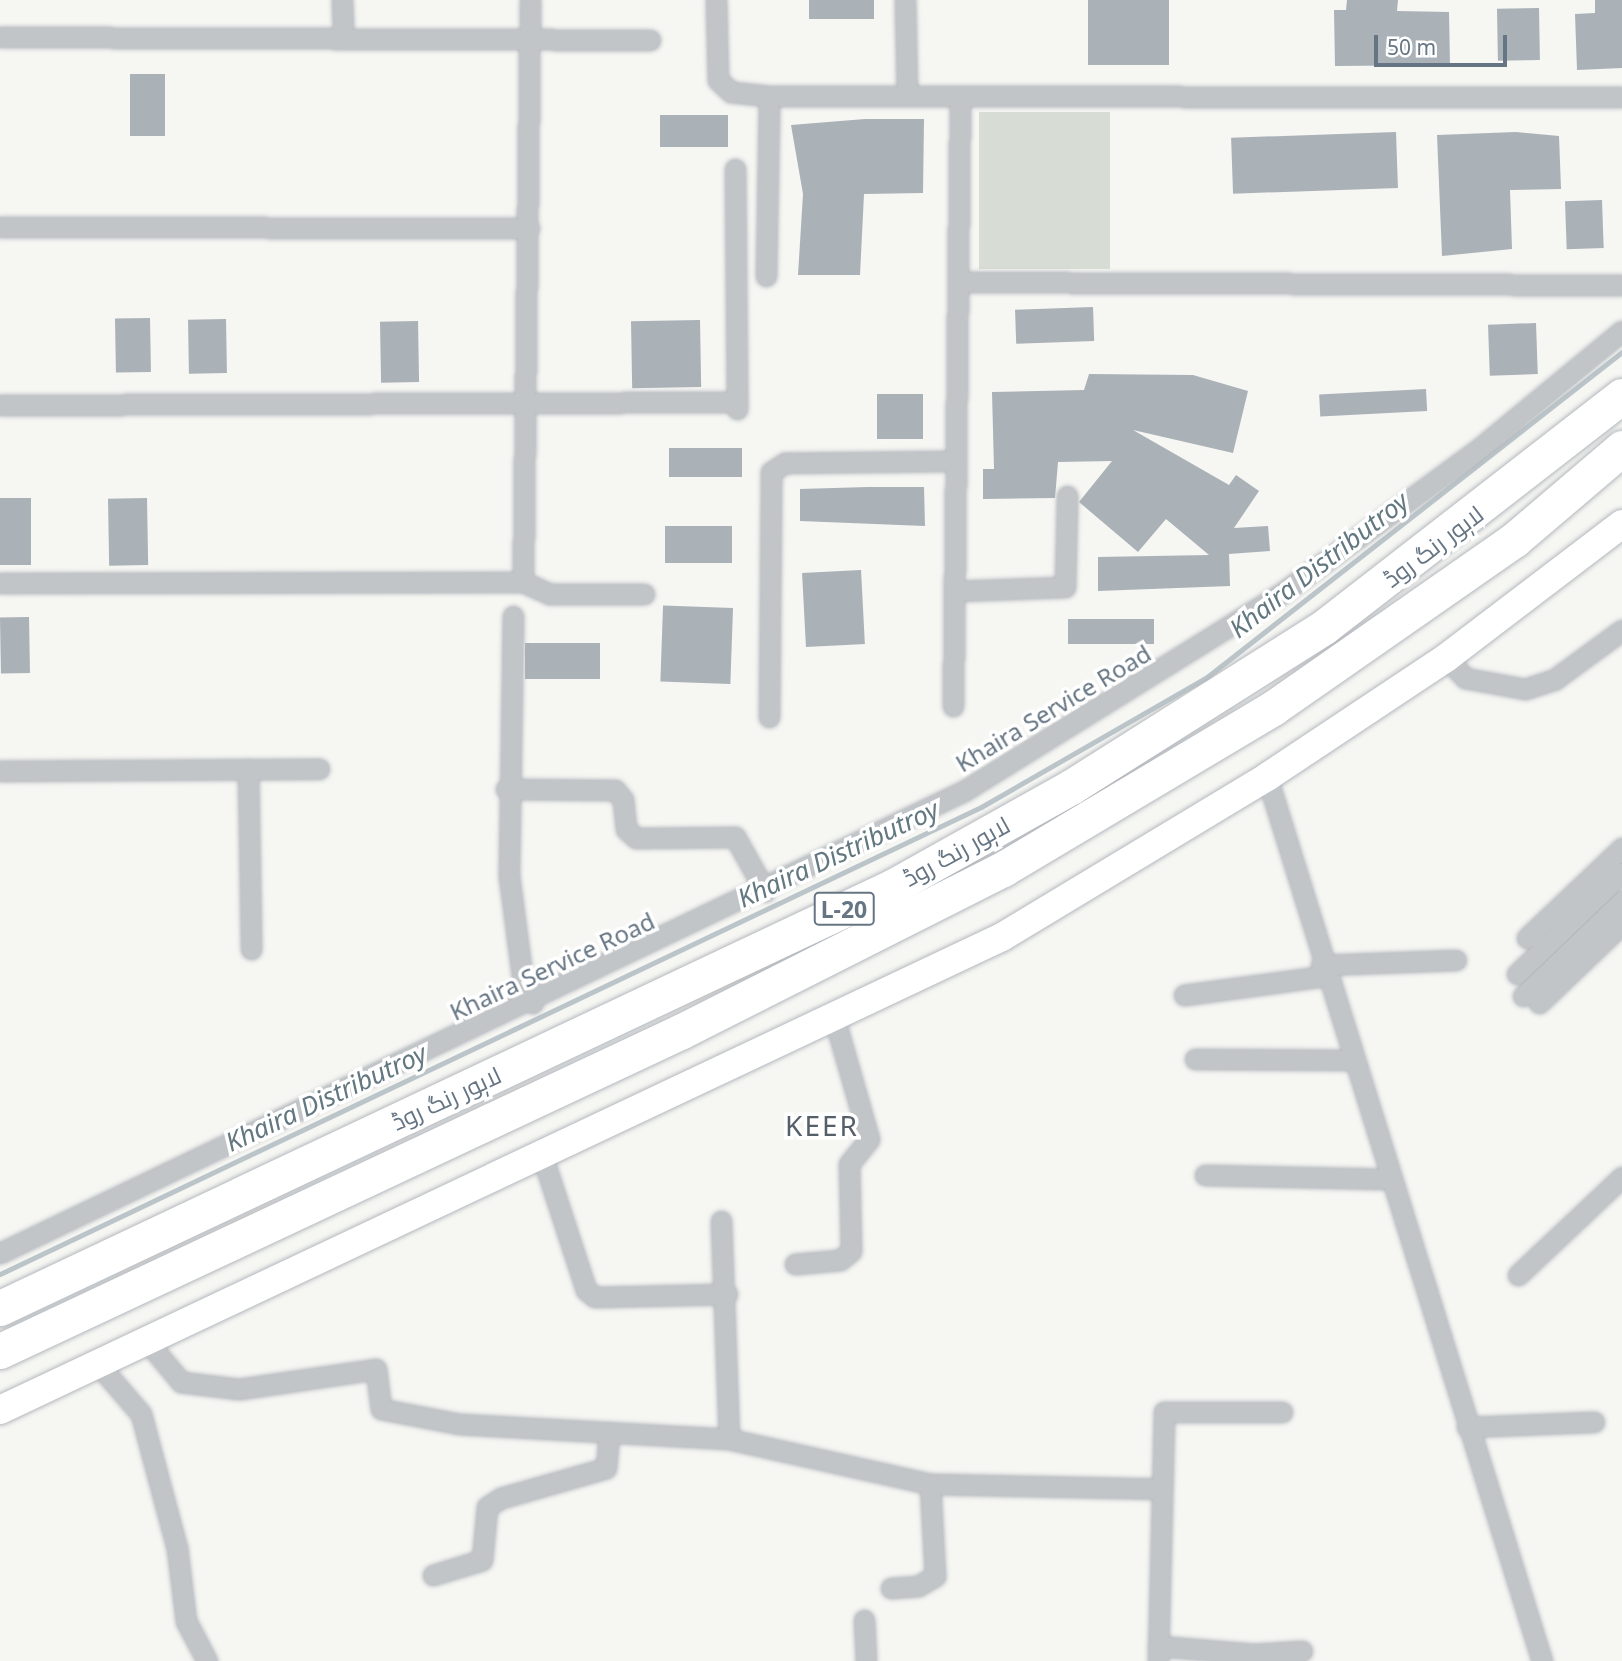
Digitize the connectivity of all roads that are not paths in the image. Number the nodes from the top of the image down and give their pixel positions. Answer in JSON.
{"nodes":[{"id":1,"x":342,"y":0,"type":"edge"},
{"id":2,"x":530,"y":0,"type":"edge"},
{"id":3,"x":716,"y":0,"type":"edge"},
{"id":4,"x":905,"y":0,"type":"edge"},
{"id":5,"x":0,"y":37,"type":"edge"},
{"id":6,"x":343,"y":37,"type":"junction"},
{"id":7,"x":530,"y":39,"type":"junction"},
{"id":8,"x":650,"y":40,"type":"dead end"},
{"id":9,"x":907,"y":94,"type":"junction"},
{"id":10,"x":769,"y":96,"type":"junction"},
{"id":11,"x":960,"y":97,"type":"junction"},
{"id":12,"x":1622,"y":97,"type":"edge"},
{"id":13,"x":735,"y":169,"type":"dead end"},
{"id":14,"x":0,"y":227,"type":"edge"},
{"id":15,"x":529,"y":228,"type":"junction"},
{"id":16,"x":766,"y":276,"type":"dead end"},
{"id":17,"x":958,"y":282,"type":"junction"},
{"id":18,"x":1622,"y":285,"type":"edge"},
{"id":19,"x":1622,"y":331,"type":"edge"},
{"id":20,"x":1622,"y":396,"type":"edge"},
{"id":21,"x":0,"y":405,"type":"edge"},
{"id":22,"x":528,"y":405,"type":"junction"},
{"id":23,"x":1622,"y":447,"type":"edge"},
{"id":24,"x":956,"y":461,"type":"junction"},
{"id":25,"x":1067,"y":496,"type":"dead end"},
{"id":26,"x":1622,"y":524,"type":"edge"},
{"id":27,"x":523,"y":582,"type":"junction"},
{"id":28,"x":0,"y":583,"type":"edge"},
{"id":29,"x":955,"y":591,"type":"junction"},
{"id":30,"x":644,"y":594,"type":"dead end"},
{"id":31,"x":513,"y":616,"type":"dead end"},
{"id":32,"x":1622,"y":630,"type":"edge"},
{"id":33,"x":1446,"y":658,"type":"junction"},
{"id":34,"x":953,"y":706,"type":"dead end"},
{"id":35,"x":769,"y":718,"type":"dead end"},
{"id":36,"x":248,"y":769,"type":"junction"},
{"id":37,"x":319,"y":769,"type":"dead end"},
{"id":38,"x":0,"y":771,"type":"edge"},
{"id":39,"x":1267,"y":777,"type":"junction"},
{"id":40,"x":506,"y":789,"type":"junction"},
{"id":41,"x":1622,"y":848,"type":"edge"},
{"id":42,"x":1622,"y":873,"type":"edge"},
{"id":43,"x":765,"y":891,"type":"junction"},
{"id":44,"x":1622,"y":901,"type":"edge"},
{"id":45,"x":1622,"y":924,"type":"edge"},
{"id":46,"x":1527,"y":938,"type":"dead end"},
{"id":47,"x":251,"y":949,"type":"dead end"},
{"id":48,"x":1456,"y":960,"type":"dead end"},
{"id":49,"x":1322,"y":971,"type":"junction"},
{"id":50,"x":1517,"y":974,"type":"dead end"},
{"id":51,"x":1184,"y":995,"type":"dead end"},
{"id":52,"x":533,"y":1003,"type":"junction"},
{"id":53,"x":834,"y":1017,"type":"junction"},
{"id":54,"x":1195,"y":1059,"type":"dead end"},
{"id":55,"x":1351,"y":1060,"type":"junction"},
{"id":56,"x":542,"y":1155,"type":"junction"},
{"id":57,"x":1205,"y":1175,"type":"dead end"},
{"id":58,"x":1622,"y":1177,"type":"edge"},
{"id":59,"x":1388,"y":1180,"type":"junction"},
{"id":60,"x":721,"y":1222,"type":"dead end"},
{"id":61,"x":0,"y":1253,"type":"edge"},
{"id":62,"x":795,"y":1264,"type":"dead end"},
{"id":63,"x":1518,"y":1275,"type":"dead end"},
{"id":64,"x":727,"y":1294,"type":"junction"},
{"id":65,"x":0,"y":1308,"type":"edge"},
{"id":66,"x":146,"y":1340,"type":"junction"},
{"id":67,"x":0,"y":1351,"type":"edge"},
{"id":68,"x":97,"y":1363,"type":"junction"},
{"id":69,"x":0,"y":1410,"type":"edge"},
{"id":70,"x":1282,"y":1412,"type":"dead end"},
{"id":71,"x":1594,"y":1422,"type":"dead end"},
{"id":72,"x":1467,"y":1427,"type":"junction"},
{"id":73,"x":609,"y":1432,"type":"junction"},
{"id":74,"x":729,"y":1439,"type":"junction"},
{"id":75,"x":930,"y":1484,"type":"junction"},
{"id":76,"x":1161,"y":1489,"type":"junction"},
{"id":77,"x":433,"y":1575,"type":"dead end"},
{"id":78,"x":891,"y":1588,"type":"dead end"},
{"id":79,"x":864,"y":1620,"type":"dead end"},
{"id":80,"x":1302,"y":1651,"type":"dead end"},
{"id":81,"x":1158,"y":1654,"type":"edge"},
{"id":82,"x":208,"y":1661,"type":"edge"},
{"id":83,"x":866,"y":1661,"type":"edge"},
{"id":84,"x":1542,"y":1661,"type":"edge"}],
"edges":[{"from":1,"to":6,"type":"street"},
{"from":2,"to":7,"type":"street"},
{"from":3,"to":10,"type":"street"},
{"from":4,"to":9,"type":"street"},
{"from":5,"to":6,"type":"street"},
{"from":6,"to":7,"type":"street"},
{"from":7,"to":8,"type":"street"},
{"from":7,"to":15,"type":"street"},
{"from":9,"to":10,"type":"street"},
{"from":9,"to":11,"type":"street"},
{"from":10,"to":16,"type":"street"},
{"from":11,"to":12,"type":"street"},
{"from":11,"to":17,"type":"street"},
{"from":13,"to":22,"type":"street"},
{"from":14,"to":15,"type":"street"},
{"from":15,"to":22,"type":"street"},
{"from":17,"to":18,"type":"street"},
{"from":17,"to":24,"type":"street"},
{"from":19,"to":43,"type":"street","name":"Khaira Service Road"},
{"from":20,"to":65,"type":"highway","name":"لاہور رنگ روڈ","number":"L-20"},
{"from":21,"to":22,"type":"street"},
{"from":22,"to":27,"type":"street"},
{"from":23,"to":67,"type":"highway","name":"لاہور رنگ روڈ","number":"L-20"},
{"from":24,"to":29,"type":"street"},
{"from":24,"to":35,"type":"street"},
{"from":25,"to":29,"type":"street"},
{"from":26,"to":33,"type":"street"},
{"from":27,"to":28,"type":"street"},
{"from":27,"to":30,"type":"street"},
{"from":29,"to":34,"type":"street"},
{"from":31,"to":40,"type":"street"},
{"from":32,"to":33,"type":"street"},
{"from":33,"to":39,"type":"street"},
{"from":36,"to":37,"type":"street"},
{"from":36,"to":38,"type":"street"},
{"from":36,"to":47,"type":"street"},
{"from":39,"to":49,"type":"street"},
{"from":39,"to":53,"type":"street"},
{"from":40,"to":43,"type":"street"},
{"from":40,"to":52,"type":"street"},
{"from":41,"to":46,"type":"street"},
{"from":42,"to":50,"type":"street"},
{"from":43,"to":52,"type":"street","name":"Khaira Service Road"},
{"from":44,"to":45,"type":"street"},
{"from":48,"to":49,"type":"street"},
{"from":49,"to":51,"type":"street"},
{"from":49,"to":55,"type":"street"},
{"from":52,"to":61,"type":"street","name":"Khaira Service Road"},
{"from":53,"to":56,"type":"street"},
{"from":53,"to":62,"type":"street"},
{"from":54,"to":55,"type":"street"},
{"from":55,"to":59,"type":"street"},
{"from":56,"to":64,"type":"street"},
{"from":56,"to":66,"type":"street"},
{"from":57,"to":59,"type":"street"},
{"from":58,"to":63,"type":"street"},
{"from":59,"to":72,"type":"street"},
{"from":60,"to":64,"type":"street"},
{"from":64,"to":74,"type":"street"},
{"from":66,"to":68,"type":"street"},
{"from":66,"to":73,"type":"street"},
{"from":68,"to":69,"type":"street"},
{"from":68,"to":82,"type":"street"},
{"from":70,"to":76,"type":"street"},
{"from":71,"to":72,"type":"street"},
{"from":72,"to":84,"type":"street"},
{"from":73,"to":74,"type":"street"},
{"from":73,"to":77,"type":"street"},
{"from":74,"to":75,"type":"street"},
{"from":75,"to":76,"type":"street"},
{"from":75,"to":78,"type":"street"},
{"from":76,"to":81,"type":"street"},
{"from":79,"to":83,"type":"street"},
{"from":80,"to":81,"type":"street"}]}
